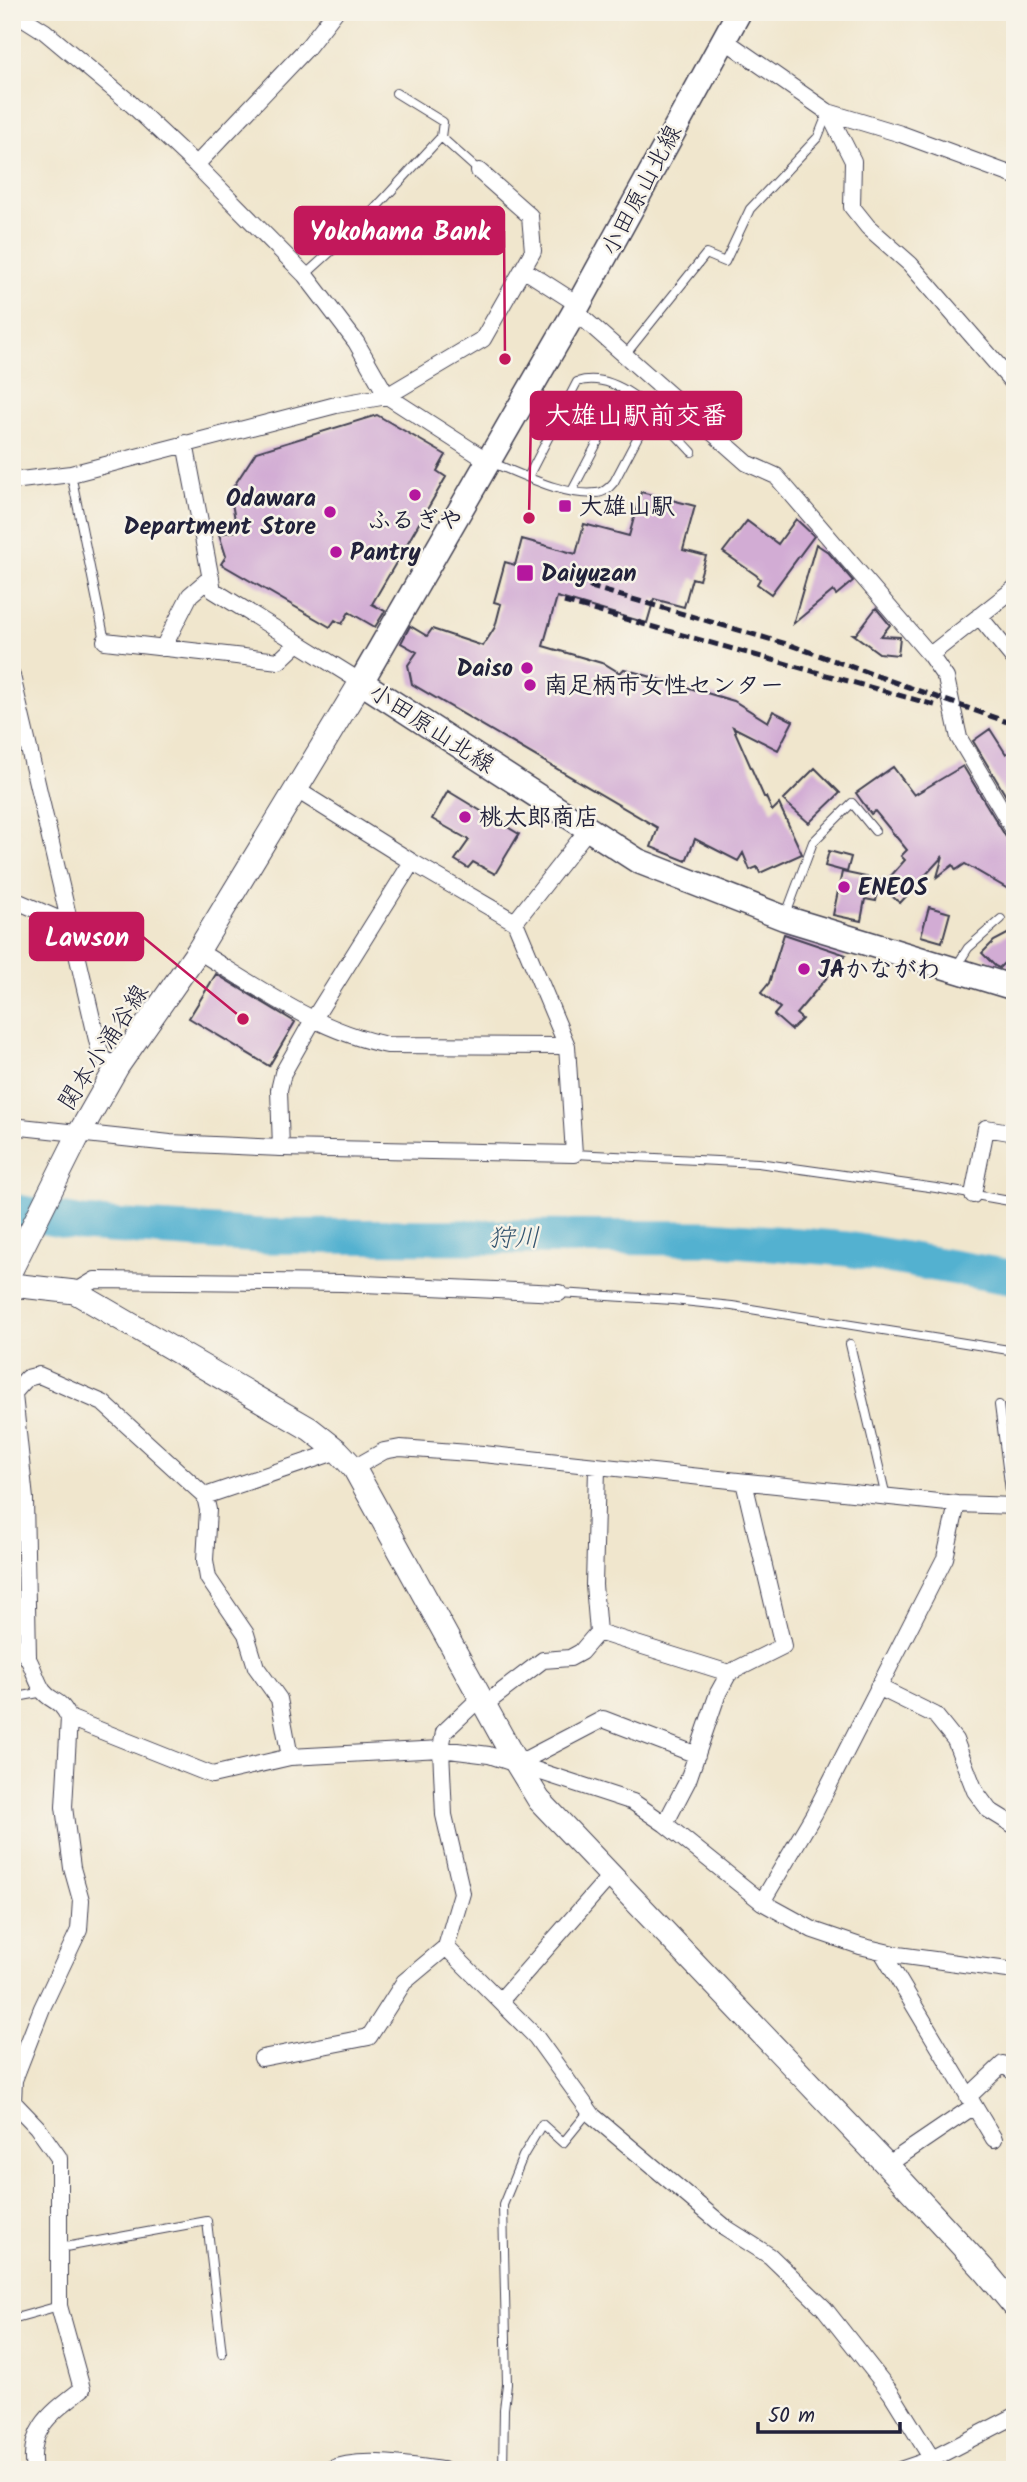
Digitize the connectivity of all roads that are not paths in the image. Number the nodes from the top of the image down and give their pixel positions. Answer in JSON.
{"nodes":[{"id":1,"x":14,"y":12,"type":"edge"},
{"id":2,"x":335,"y":12,"type":"edge"},
{"id":3,"x":739,"y":12,"type":"edge"},
{"id":4,"x":723,"y":39,"type":"junction"},
{"id":5,"x":396,"y":93,"type":"dead end"},
{"id":6,"x":828,"y":112,"type":"junction"},
{"id":7,"x":441,"y":137,"type":"junction"},
{"id":8,"x":196,"y":165,"type":"junction"},
{"id":9,"x":479,"y":171,"type":"joint"},
{"id":10,"x":1015,"y":176,"type":"edge"},
{"id":11,"x":523,"y":269,"type":"junction"},
{"id":12,"x":305,"y":275,"type":"junction"},
{"id":13,"x":577,"y":308,"type":"junction"},
{"id":14,"x":625,"y":355,"type":"junction"},
{"id":15,"x":1015,"y":385,"type":"edge"},
{"id":16,"x":663,"y":389,"type":"junction"},
{"id":17,"x":625,"y":390,"type":"junction"},
{"id":18,"x":387,"y":396,"type":"junction"},
{"id":19,"x":650,"y":409,"type":"junction"},
{"id":20,"x":185,"y":443,"type":"junction"},
{"id":21,"x":692,"y":452,"type":"dead end"},
{"id":22,"x":488,"y":461,"type":"junction"},
{"id":23,"x":71,"y":474,"type":"junction"},
{"id":24,"x":528,"y":477,"type":"junction"},
{"id":25,"x":12,"y":481,"type":"edge"},
{"id":26,"x":572,"y":491,"type":"junction"},
{"id":27,"x":211,"y":577,"type":"junction"},
{"id":28,"x":1015,"y":587,"type":"edge"},
{"id":29,"x":979,"y":616,"type":"junction"},
{"id":30,"x":105,"y":641,"type":"joint"},
{"id":31,"x":298,"y":643,"type":"junction"},
{"id":32,"x":163,"y":648,"type":"junction"},
{"id":33,"x":930,"y":655,"type":"junction"},
{"id":34,"x":1015,"y":660,"type":"edge"},
{"id":35,"x":12,"y":676,"type":"edge"},
{"id":36,"x":361,"y":682,"type":"junction"},
{"id":37,"x":297,"y":790,"type":"junction"},
{"id":38,"x":589,"y":828,"type":"junction"},
{"id":39,"x":875,"y":831,"type":"dead end"},
{"id":40,"x":1015,"y":832,"type":"edge"},
{"id":41,"x":412,"y":862,"type":"junction"},
{"id":42,"x":12,"y":900,"type":"edge"},
{"id":43,"x":784,"y":918,"type":"junction"},
{"id":44,"x":1001,"y":919,"type":"dead end"},
{"id":45,"x":515,"y":922,"type":"junction"},
{"id":46,"x":70,"y":923,"type":"junction"},
{"id":47,"x":198,"y":951,"type":"junction"},
{"id":48,"x":954,"y":969,"type":"junction"},
{"id":49,"x":1015,"y":988,"type":"edge"},
{"id":50,"x":313,"y":1020,"type":"junction"},
{"id":51,"x":567,"y":1046,"type":"junction"},
{"id":52,"x":117,"y":1067,"type":"junction"},
{"id":53,"x":12,"y":1126,"type":"edge"},
{"id":54,"x":1015,"y":1133,"type":"edge"},
{"id":55,"x":78,"y":1136,"type":"junction"},
{"id":56,"x":281,"y":1148,"type":"junction"},
{"id":57,"x":574,"y":1154,"type":"junction"},
{"id":58,"x":973,"y":1195,"type":"junction"},
{"id":59,"x":1015,"y":1202,"type":"edge"},
{"id":60,"x":13,"y":1272,"type":"edge"},
{"id":61,"x":75,"y":1292,"type":"junction"},
{"id":62,"x":559,"y":1293,"type":"joint"},
{"id":63,"x":850,"y":1344,"type":"dead end"},
{"id":64,"x":1015,"y":1351,"type":"edge"},
{"id":65,"x":13,"y":1395,"type":"edge"},
{"id":66,"x":999,"y":1405,"type":"dead end"},
{"id":67,"x":346,"y":1459,"type":"junction"},
{"id":68,"x":597,"y":1468,"type":"junction"},
{"id":69,"x":744,"y":1482,"type":"junction"},
{"id":70,"x":205,"y":1496,"type":"junction"},
{"id":71,"x":886,"y":1497,"type":"junction"},
{"id":72,"x":957,"y":1504,"type":"junction"},
{"id":73,"x":1013,"y":1506,"type":"edge"},
{"id":74,"x":598,"y":1632,"type":"junction"},
{"id":75,"x":12,"y":1646,"type":"edge"},
{"id":76,"x":28,"y":1657,"type":"junction"},
{"id":77,"x":729,"y":1673,"type":"junction"},
{"id":78,"x":878,"y":1687,"type":"junction"},
{"id":79,"x":44,"y":1692,"type":"junction"},
{"id":80,"x":12,"y":1698,"type":"edge"},
{"id":81,"x":482,"y":1701,"type":"junction"},
{"id":82,"x":69,"y":1718,"type":"junction"},
{"id":83,"x":440,"y":1749,"type":"junction"},
{"id":84,"x":697,"y":1755,"type":"junction"},
{"id":85,"x":290,"y":1757,"type":"junction"},
{"id":86,"x":517,"y":1764,"type":"junction"},
{"id":87,"x":665,"y":1824,"type":"junction"},
{"id":88,"x":1015,"y":1826,"type":"edge"},
{"id":89,"x":610,"y":1876,"type":"junction"},
{"id":90,"x":762,"y":1902,"type":"junction"},
{"id":91,"x":446,"y":1947,"type":"junction"},
{"id":92,"x":881,"y":1952,"type":"junction"},
{"id":93,"x":1015,"y":1971,"type":"edge"},
{"id":94,"x":501,"y":2000,"type":"junction"},
{"id":95,"x":262,"y":2058,"type":"dead end"},
{"id":96,"x":1015,"y":2073,"type":"edge"},
{"id":97,"x":13,"y":2102,"type":"edge"},
{"id":98,"x":971,"y":2102,"type":"junction"},
{"id":99,"x":589,"y":2110,"type":"junction"},
{"id":100,"x":994,"y":2139,"type":"dead end"},
{"id":101,"x":887,"y":2165,"type":"junction"},
{"id":102,"x":60,"y":2248,"type":"junction"},
{"id":103,"x":59,"y":2306,"type":"junction"},
{"id":104,"x":1015,"y":2307,"type":"edge"},
{"id":105,"x":12,"y":2319,"type":"edge"},
{"id":106,"x":222,"y":2354,"type":"dead end"},
{"id":107,"x":1015,"y":2416,"type":"edge"},
{"id":108,"x":932,"y":2459,"type":"junction"},
{"id":109,"x":34,"y":2470,"type":"edge"},
{"id":110,"x":329,"y":2470,"type":"edge"},
{"id":111,"x":443,"y":2470,"type":"edge"},
{"id":112,"x":503,"y":2470,"type":"edge"},
{"id":113,"x":901,"y":2470,"type":"edge"}],
"edges":[{"from":1,"to":8,"type":"street"},
{"from":2,"to":8,"type":"street"},
{"from":3,"to":4,"type":"main road","name":"小田原山北線"},
{"from":4,"to":6,"type":"street"},
{"from":4,"to":13,"type":"main road","name":"小田原山北線"},
{"from":5,"to":7,"type":"lane"},
{"from":6,"to":10,"type":"street"},
{"from":6,"to":14,"type":"lane"},
{"from":6,"to":15,"type":"street"},
{"from":7,"to":9,"type":"lane"},
{"from":7,"to":12,"type":"lane"},
{"from":8,"to":12,"type":"street"},
{"from":9,"to":11,"type":"street"},
{"from":11,"to":13,"type":"street"},
{"from":11,"to":18,"type":"street"},
{"from":12,"to":18,"type":"street"},
{"from":13,"to":14,"type":"street"},
{"from":13,"to":22,"type":"main road","name":"小田原山北線"},
{"from":14,"to":16,"type":"street"},
{"from":16,"to":19,"type":"lane"},
{"from":16,"to":33,"type":"street"},
{"from":17,"to":19,"type":"lane"},
{"from":17,"to":24,"type":"lane"},
{"from":17,"to":26,"type":"lane"},
{"from":18,"to":20,"type":"street"},
{"from":18,"to":22,"type":"street"},
{"from":19,"to":21,"type":"lane"},
{"from":19,"to":26,"type":"lane"},
{"from":20,"to":23,"type":"street"},
{"from":20,"to":27,"type":"street"},
{"from":22,"to":24,"type":"lane"},
{"from":22,"to":36,"type":"main road","name":"小田原山北線"},
{"from":23,"to":25,"type":"street"},
{"from":23,"to":30,"type":"lane"},
{"from":24,"to":26,"type":"lane"},
{"from":27,"to":31,"type":"street"},
{"from":27,"to":32,"type":"street"},
{"from":28,"to":29,"type":"street"},
{"from":29,"to":33,"type":"street"},
{"from":29,"to":34,"type":"street"},
{"from":30,"to":32,"type":"street"},
{"from":31,"to":32,"type":"street"},
{"from":31,"to":36,"type":"street"},
{"from":33,"to":40,"type":"street"},
{"from":35,"to":46,"type":"street"},
{"from":36,"to":37,"type":"street","name":"関本小涌谷線"},
{"from":36,"to":38,"type":"main road","name":"小田原山北線"},
{"from":37,"to":41,"type":"street"},
{"from":37,"to":47,"type":"street","name":"関本小涌谷線"},
{"from":38,"to":43,"type":"main road","name":"小田原山北線"},
{"from":38,"to":45,"type":"street"},
{"from":39,"to":43,"type":"lane"},
{"from":41,"to":45,"type":"street"},
{"from":41,"to":50,"type":"street"},
{"from":42,"to":46,"type":"street"},
{"from":43,"to":48,"type":"main road","name":"小田原山北線"},
{"from":44,"to":48,"type":"lane"},
{"from":45,"to":51,"type":"street"},
{"from":46,"to":52,"type":"street"},
{"from":47,"to":50,"type":"street"},
{"from":47,"to":52,"type":"street","name":"関本小涌谷線"},
{"from":48,"to":49,"type":"main road","name":"小田原山北線"},
{"from":50,"to":51,"type":"street"},
{"from":50,"to":56,"type":"street"},
{"from":51,"to":57,"type":"street"},
{"from":52,"to":55,"type":"street","name":"関本小涌谷線"},
{"from":53,"to":55,"type":"street"},
{"from":54,"to":58,"type":"street"},
{"from":55,"to":56,"type":"street"},
{"from":55,"to":60,"type":"street","name":"関本小涌谷線"},
{"from":56,"to":57,"type":"street"},
{"from":57,"to":58,"type":"lane"},
{"from":58,"to":59,"type":"lane"},
{"from":60,"to":61,"type":"street"},
{"from":61,"to":62,"type":"street"},
{"from":61,"to":67,"type":"street"},
{"from":62,"to":64,"type":"lane"},
{"from":63,"to":71,"type":"lane"},
{"from":65,"to":70,"type":"street"},
{"from":65,"to":76,"type":"street"},
{"from":66,"to":73,"type":"lane"},
{"from":67,"to":68,"type":"street"},
{"from":67,"to":70,"type":"street"},
{"from":67,"to":81,"type":"street"},
{"from":68,"to":69,"type":"street"},
{"from":68,"to":74,"type":"street"},
{"from":69,"to":71,"type":"street"},
{"from":69,"to":77,"type":"street"},
{"from":70,"to":85,"type":"street"},
{"from":71,"to":72,"type":"street"},
{"from":72,"to":73,"type":"street"},
{"from":72,"to":78,"type":"street"},
{"from":74,"to":77,"type":"street"},
{"from":74,"to":81,"type":"street"},
{"from":75,"to":76,"type":"street"},
{"from":76,"to":79,"type":"street"},
{"from":77,"to":84,"type":"street"},
{"from":78,"to":88,"type":"street"},
{"from":78,"to":90,"type":"street"},
{"from":79,"to":80,"type":"lane"},
{"from":79,"to":82,"type":"street"},
{"from":81,"to":83,"type":"street"},
{"from":81,"to":86,"type":"street"},
{"from":82,"to":85,"type":"street"},
{"from":82,"to":97,"type":"street"},
{"from":83,"to":85,"type":"street"},
{"from":83,"to":86,"type":"street"},
{"from":83,"to":91,"type":"street"},
{"from":84,"to":86,"type":"street"},
{"from":84,"to":87,"type":"street"},
{"from":86,"to":87,"type":"street"},
{"from":86,"to":89,"type":"street"},
{"from":87,"to":90,"type":"street"},
{"from":89,"to":94,"type":"street"},
{"from":89,"to":101,"type":"street"},
{"from":90,"to":92,"type":"street"},
{"from":91,"to":94,"type":"street"},
{"from":91,"to":95,"type":"street"},
{"from":92,"to":93,"type":"street"},
{"from":92,"to":98,"type":"street"},
{"from":94,"to":99,"type":"street"},
{"from":96,"to":98,"type":"street"},
{"from":97,"to":102,"type":"street"},
{"from":98,"to":100,"type":"street"},
{"from":98,"to":101,"type":"street"},
{"from":99,"to":108,"type":"street"},
{"from":99,"to":112,"type":"lane"},
{"from":101,"to":104,"type":"street"},
{"from":102,"to":103,"type":"street"},
{"from":102,"to":106,"type":"lane"},
{"from":103,"to":105,"type":"lane"},
{"from":103,"to":109,"type":"street"},
{"from":107,"to":108,"type":"street"},
{"from":108,"to":113,"type":"street"},
{"from":110,"to":111,"type":"street"}]}
